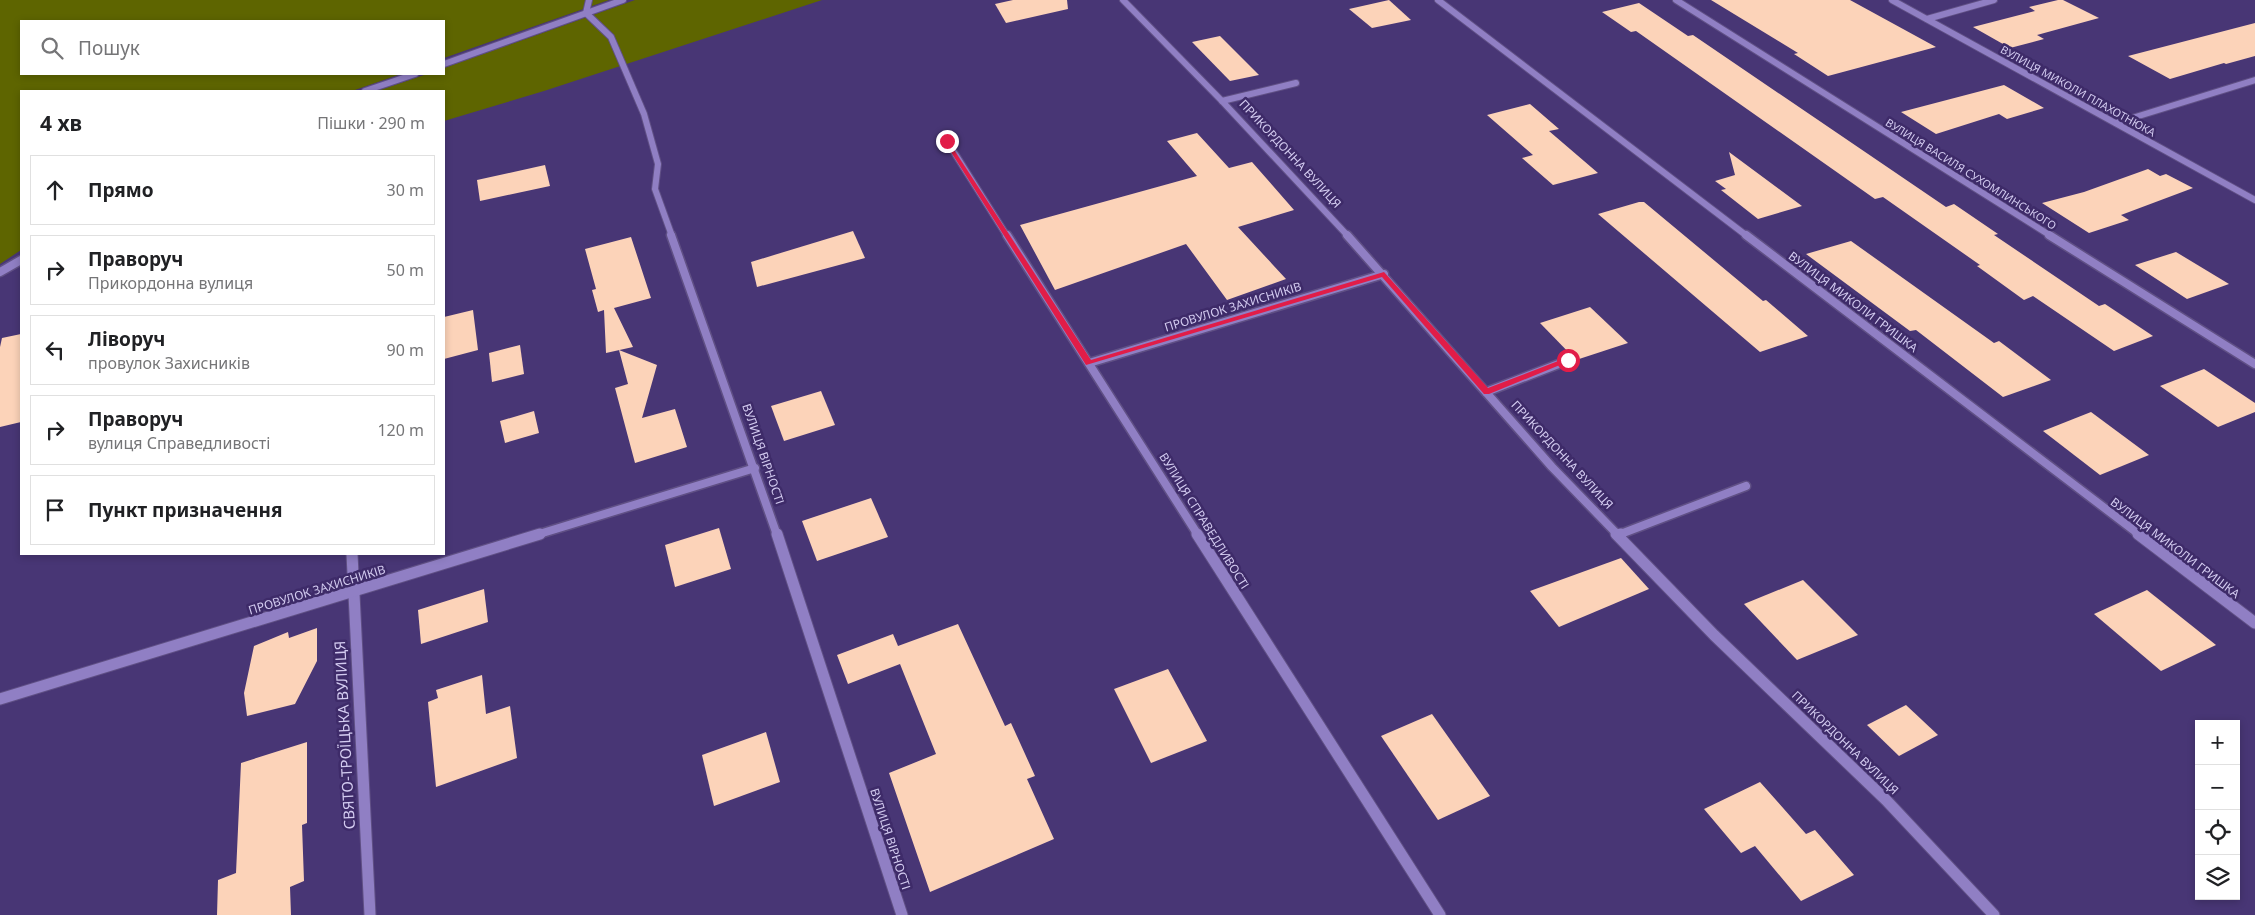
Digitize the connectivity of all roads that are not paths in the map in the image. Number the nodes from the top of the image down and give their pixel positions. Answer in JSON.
{"nodes":[{"id":1,"x":589,"y":0,"type":"edge"},
{"id":2,"x":624,"y":0,"type":"edge"},
{"id":3,"x":1123,"y":0,"type":"edge"},
{"id":4,"x":1438,"y":0,"type":"edge"},
{"id":5,"x":1676,"y":0,"type":"edge"},
{"id":6,"x":1892,"y":0,"type":"edge"},
{"id":7,"x":1994,"y":0,"type":"edge"},
{"id":8,"x":586,"y":13,"type":"junction"},
{"id":9,"x":1927,"y":19,"type":"junction"},
{"id":10,"x":445,"y":64,"type":"edge"},
{"id":11,"x":412,"y":75,"type":"edge"},
{"id":12,"x":2255,"y":80,"type":"edge"},
{"id":13,"x":1296,"y":83,"type":"dead end"},
{"id":14,"x":368,"y":90,"type":"edge"},
{"id":15,"x":1222,"y":101,"type":"junction"},
{"id":16,"x":2116,"y":123,"type":"junction"},
{"id":17,"x":947,"y":141,"type":"dead end"},
{"id":18,"x":2255,"y":200,"type":"edge"},
{"id":19,"x":20,"y":261,"type":"edge"},
{"id":20,"x":0,"y":272,"type":"edge"},
{"id":21,"x":1384,"y":274,"type":"junction"},
{"id":22,"x":1568,"y":360,"type":"dead end"},
{"id":23,"x":1089,"y":363,"type":"junction"},
{"id":24,"x":2255,"y":364,"type":"edge"},
{"id":25,"x":1486,"y":392,"type":"junction"},
{"id":26,"x":755,"y":468,"type":"junction"},
{"id":27,"x":1746,"y":486,"type":"dead end"},
{"id":28,"x":1618,"y":535,"type":"junction"},
{"id":29,"x":352,"y":555,"type":"edge"},
{"id":30,"x":353,"y":593,"type":"junction"},
{"id":31,"x":2255,"y":623,"type":"edge"},
{"id":32,"x":0,"y":699,"type":"edge"},
{"id":33,"x":370,"y":915,"type":"edge"},
{"id":34,"x":902,"y":915,"type":"edge"},
{"id":35,"x":1440,"y":915,"type":"edge"},
{"id":36,"x":1994,"y":915,"type":"edge"}],
"edges":[{"from":1,"to":8,"type":"street"},
{"from":2,"to":8,"type":"street"},
{"from":3,"to":15,"type":"street","name":"ПРИКОРДОННА ВУЛИЦЯ"},
{"from":4,"to":31,"type":"street","name":"ВУЛИЦЯ МИКОЛИ ГРИШКА"},
{"from":5,"to":24,"type":"street","name":"ВУЛИЦЯ ВАСИЛЯ СУХОМЛИНСЬКОГО"},
{"from":6,"to":9,"type":"street","name":"ВУЛИЦЯ МИКОЛИ ПЛАХОТНЮКА"},
{"from":7,"to":9,"type":"street"},
{"from":8,"to":10,"type":"street"},
{"from":8,"to":26,"type":"street","name":"ВУЛИЦЯ ВІРНОСТІ"},
{"from":9,"to":16,"type":"street","name":"ВУЛИЦЯ МИКОЛИ ПЛАХОТНЮКА"},
{"from":11,"to":14,"type":"street"},
{"from":12,"to":16,"type":"street"},
{"from":13,"to":15,"type":"street"},
{"from":15,"to":21,"type":"street","name":"ПРИКОРДОННА ВУЛИЦЯ"},
{"from":16,"to":18,"type":"street","name":"ВУЛИЦЯ МИКОЛИ ПЛАХОТНЮКА"},
{"from":17,"to":23,"type":"street","name":"ВУЛИЦЯ СПРАВЕДЛИВОСТІ"},
{"from":19,"to":20,"type":"street"},
{"from":21,"to":23,"type":"street","name":"ПРОВУЛОК ЗАХИСНИКІВ"},
{"from":21,"to":25,"type":"street","name":"ПРИКОРДОННА ВУЛИЦЯ"},
{"from":22,"to":25,"type":"street"},
{"from":23,"to":35,"type":"street","name":"ВУЛИЦЯ СПРАВЕДЛИВОСТІ"},
{"from":25,"to":28,"type":"street","name":"ПРИКОРДОННА ВУЛИЦЯ"},
{"from":26,"to":30,"type":"street","name":"ПРОВУЛОК ЗАХИСНИКІВ"},
{"from":26,"to":34,"type":"street","name":"ВУЛИЦЯ ВІРНОСТІ"},
{"from":27,"to":28,"type":"street"},
{"from":28,"to":36,"type":"street","name":"ПРИКОРДОННА ВУЛИЦЯ"},
{"from":29,"to":30,"type":"street","name":"СВЯТО-ТРОЇЦЬКА ВУЛИЦЯ"},
{"from":30,"to":32,"type":"street","name":"ПРОВУЛОК ЗАХИСНИКІВ"},
{"from":30,"to":33,"type":"street","name":"СВЯТО-ТРОЇЦЬКА ВУЛИЦЯ"}]}
